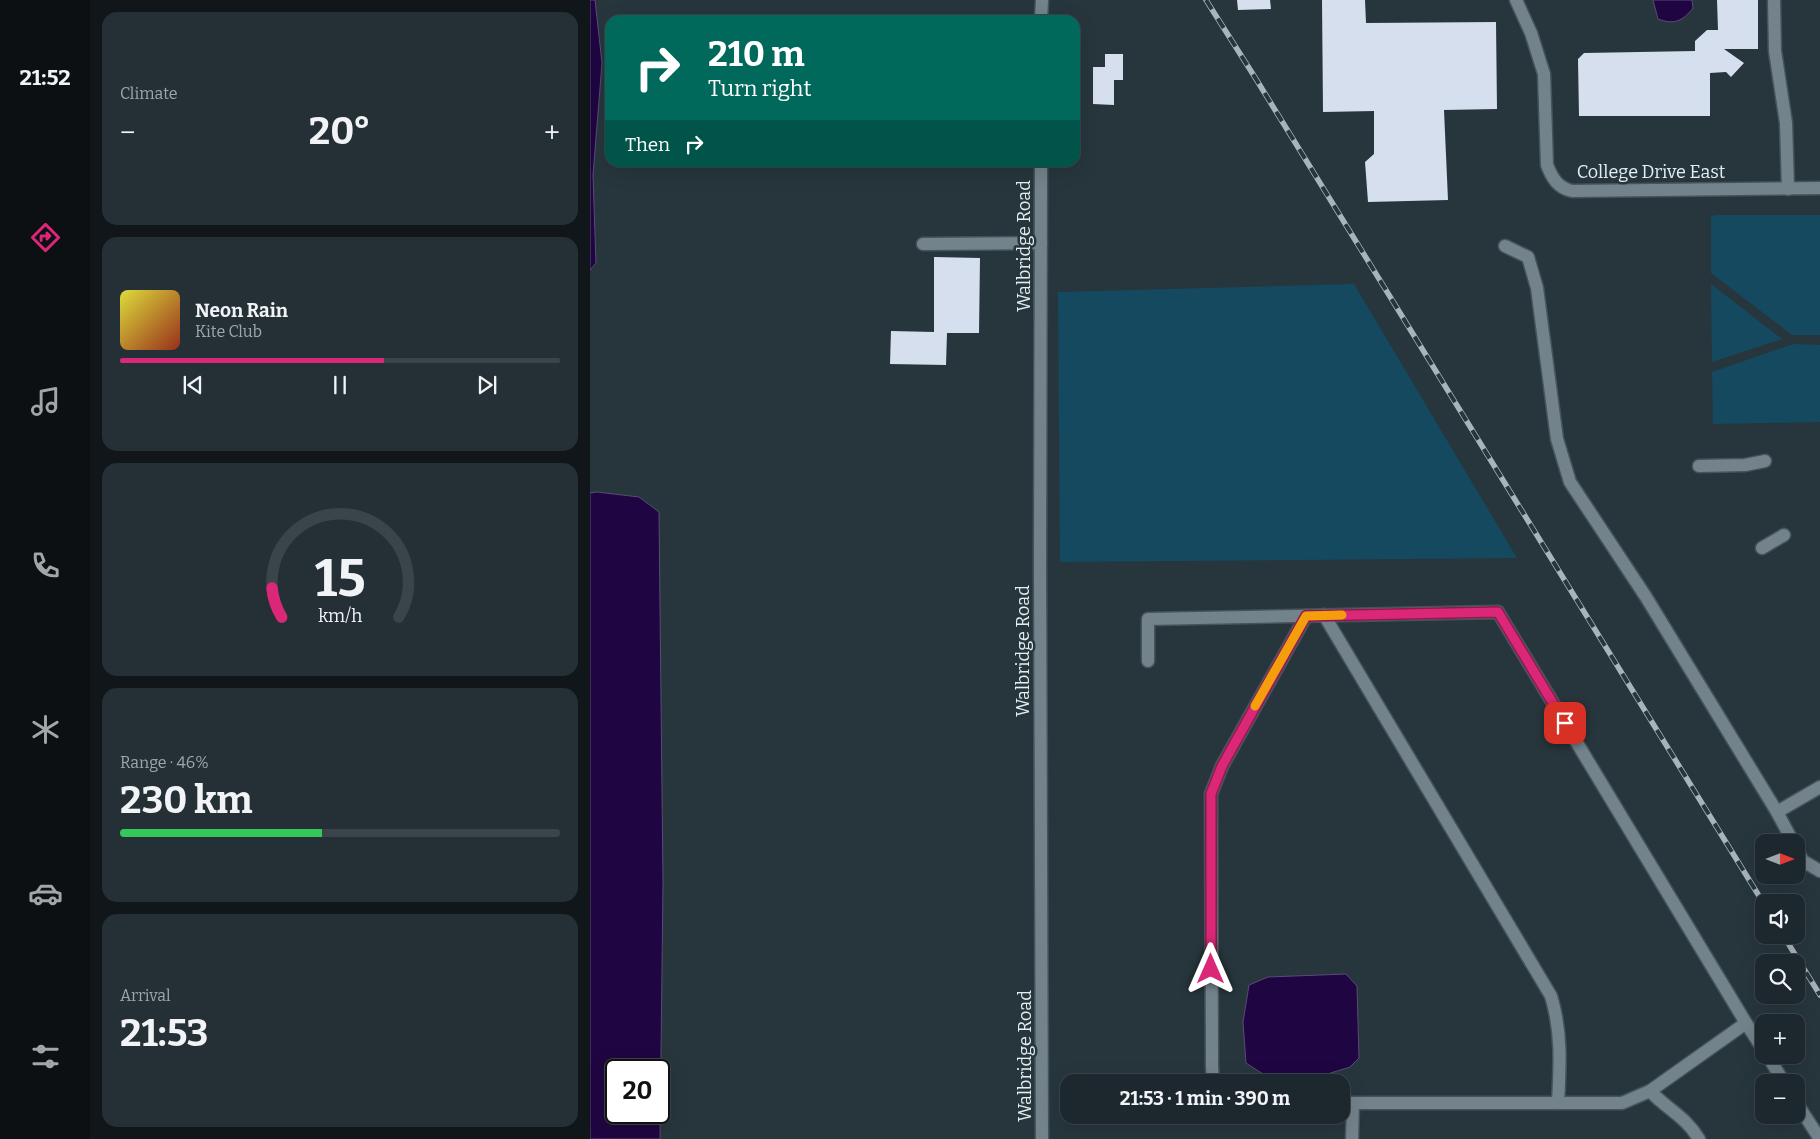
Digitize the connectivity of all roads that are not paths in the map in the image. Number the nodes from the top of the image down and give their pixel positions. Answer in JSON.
{"nodes":[{"id":1,"x":1042,"y":0,"type":"edge"},
{"id":2,"x":1516,"y":0,"type":"edge"},
{"id":3,"x":1774,"y":0,"type":"edge"},
{"id":4,"x":1042,"y":15,"type":"edge"},
{"id":5,"x":1041,"y":167,"type":"edge"},
{"id":6,"x":1820,"y":188,"type":"edge"},
{"id":7,"x":1788,"y":189,"type":"junction"},
{"id":8,"x":1041,"y":243,"type":"junction"},
{"id":9,"x":923,"y":244,"type":"dead end"},
{"id":10,"x":1505,"y":246,"type":"dead end"},
{"id":11,"x":1765,"y":461,"type":"dead end"},
{"id":12,"x":1699,"y":466,"type":"dead end"},
{"id":13,"x":1784,"y":535,"type":"dead end"},
{"id":14,"x":1762,"y":548,"type":"dead end"},
{"id":15,"x":1324,"y":615,"type":"junction"},
{"id":16,"x":1306,"y":616,"type":"junction"},
{"id":17,"x":1148,"y":661,"type":"dead end"},
{"id":18,"x":1820,"y":787,"type":"edge"},
{"id":19,"x":1778,"y":812,"type":"junction"},
{"id":20,"x":1789,"y":834,"type":"edge"},
{"id":21,"x":1805,"y":862,"type":"edge"},
{"id":22,"x":1820,"y":871,"type":"edge"},
{"id":23,"x":1746,"y":1023,"type":"junction"},
{"id":24,"x":1755,"y":1036,"type":"edge"},
{"id":25,"x":1213,"y":1074,"type":"edge"},
{"id":26,"x":1650,"y":1091,"type":"junction"},
{"id":27,"x":1350,"y":1103,"type":"edge"},
{"id":28,"x":1558,"y":1103,"type":"junction"},
{"id":29,"x":1805,"y":1116,"type":"edge"},
{"id":30,"x":1350,"y":1124,"type":"edge"},
{"id":31,"x":1042,"y":1139,"type":"edge"},
{"id":32,"x":1352,"y":1139,"type":"edge"},
{"id":33,"x":1699,"y":1139,"type":"edge"},
{"id":34,"x":1820,"y":1139,"type":"edge"}],
"edges":[{"from":1,"to":4,"type":"street"},
{"from":2,"to":7,"type":"street","name":"College Drive East"},
{"from":3,"to":7,"type":"street"},
{"from":5,"to":8,"type":"street","name":"Walbridge Road"},
{"from":6,"to":7,"type":"street","name":"College Drive East"},
{"from":8,"to":9,"type":"street"},
{"from":8,"to":31,"type":"street","name":"Walbridge Road"},
{"from":10,"to":19,"type":"street"},
{"from":11,"to":12,"type":"street"},
{"from":13,"to":14,"type":"street"},
{"from":15,"to":16,"type":"street"},
{"from":15,"to":23,"type":"street"},
{"from":15,"to":28,"type":"street"},
{"from":16,"to":17,"type":"street"},
{"from":16,"to":25,"type":"street"},
{"from":18,"to":19,"type":"street"},
{"from":19,"to":20,"type":"street"},
{"from":21,"to":22,"type":"street"},
{"from":23,"to":24,"type":"street"},
{"from":23,"to":26,"type":"street"},
{"from":26,"to":28,"type":"street"},
{"from":26,"to":33,"type":"street"},
{"from":27,"to":28,"type":"street"},
{"from":29,"to":34,"type":"street"},
{"from":30,"to":32,"type":"street"}]}
